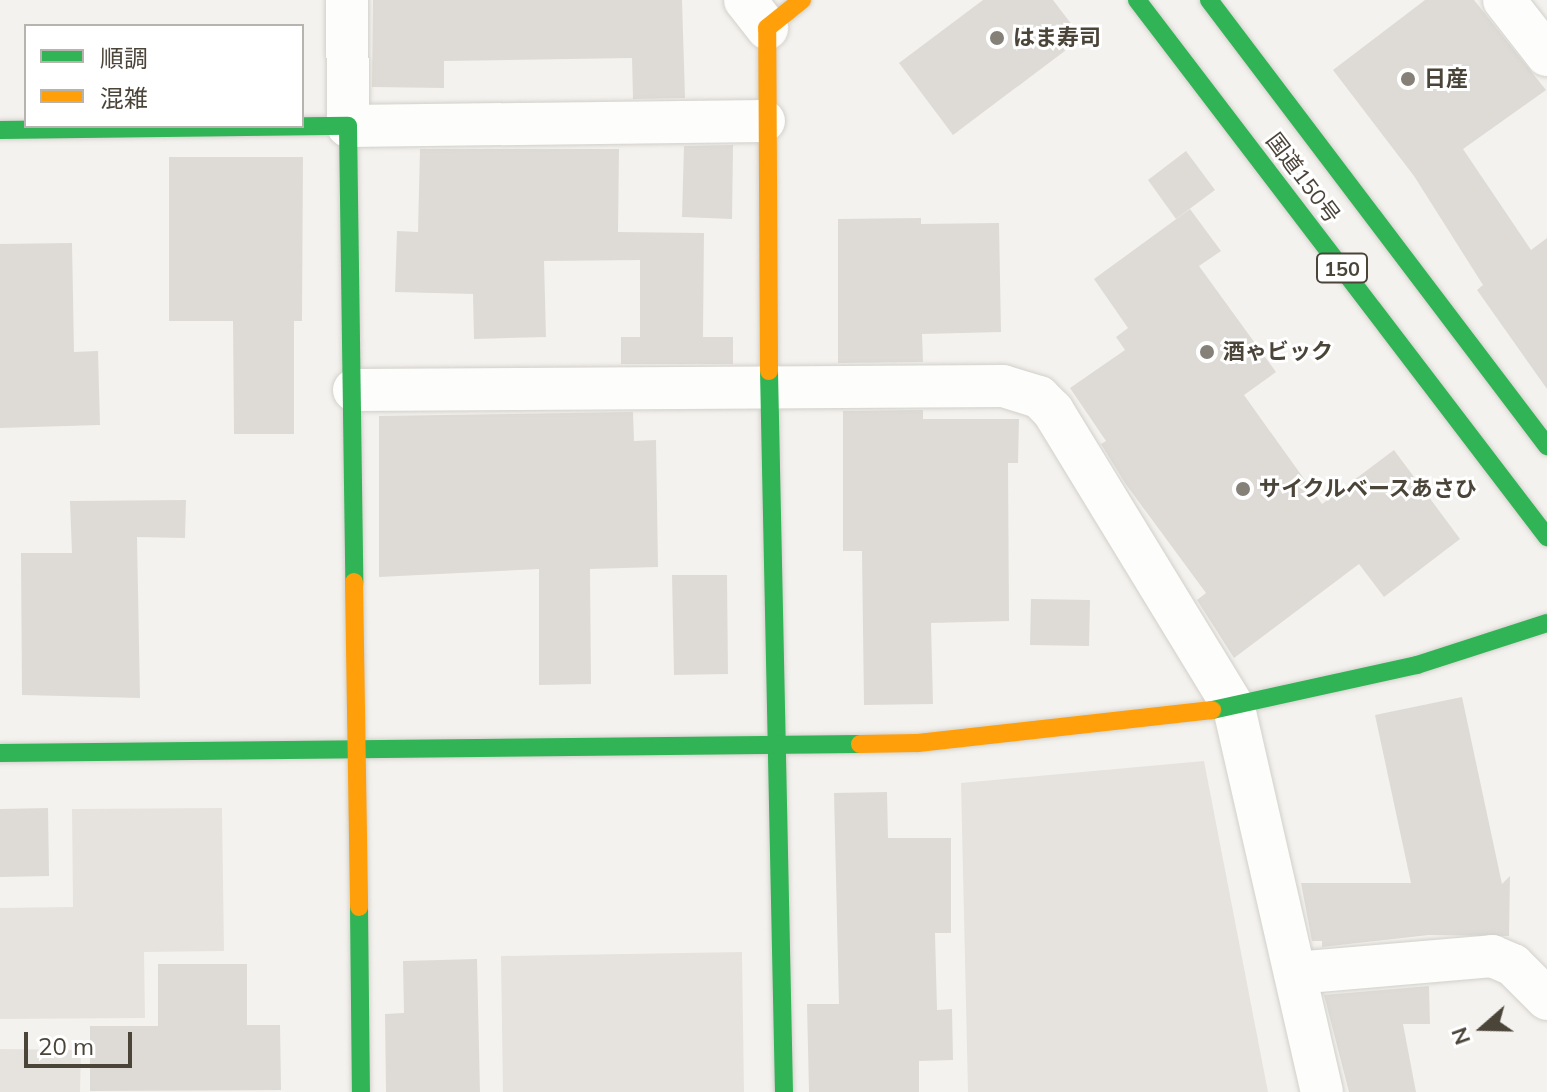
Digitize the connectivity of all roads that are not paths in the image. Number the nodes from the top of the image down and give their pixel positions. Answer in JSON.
{"nodes":[{"id":1,"x":347,"y":0,"type":"edge"},
{"id":2,"x":802,"y":0,"type":"edge"},
{"id":3,"x":1137,"y":0,"type":"edge"},
{"id":4,"x":1209,"y":0,"type":"edge"},
{"id":5,"x":1504,"y":0,"type":"edge"},
{"id":6,"x":756,"y":14,"type":"edge"},
{"id":7,"x":1547,"y":55,"type":"edge"},
{"id":8,"x":764,"y":121,"type":"junction"},
{"id":9,"x":348,"y":126,"type":"junction"},
{"id":10,"x":304,"y":127,"type":"edge"},
{"id":11,"x":174,"y":128,"type":"edge"},
{"id":12,"x":0,"y":130,"type":"edge"},
{"id":13,"x":771,"y":389,"type":"junction"},
{"id":14,"x":354,"y":390,"type":"junction"},
{"id":15,"x":1547,"y":446,"type":"edge"},
{"id":16,"x":1547,"y":537,"type":"edge"},
{"id":17,"x":1547,"y":623,"type":"edge"},
{"id":18,"x":1234,"y":708,"type":"junction"},
{"id":19,"x":778,"y":745,"type":"junction"},
{"id":20,"x":359,"y":749,"type":"junction"},
{"id":21,"x":0,"y":753,"type":"edge"},
{"id":22,"x":1295,"y":973,"type":"junction"},
{"id":23,"x":1547,"y":999,"type":"edge"},
{"id":24,"x":361,"y":1092,"type":"edge"},
{"id":25,"x":784,"y":1092,"type":"edge"},
{"id":26,"x":1322,"y":1092,"type":"edge"}],
"edges":[{"from":1,"to":9,"type":"street"},
{"from":2,"to":6,"type":"main road"},
{"from":3,"to":16,"type":"main road","name":"国道150号","number":"150"},
{"from":4,"to":15,"type":"main road","name":"国道150号","number":"150"},
{"from":5,"to":7,"type":"street"},
{"from":6,"to":8,"type":"main road"},
{"from":8,"to":9,"type":"street"},
{"from":8,"to":13,"type":"main road"},
{"from":9,"to":10,"type":"main road"},
{"from":9,"to":14,"type":"main road"},
{"from":11,"to":12,"type":"main road"},
{"from":13,"to":14,"type":"street"},
{"from":13,"to":18,"type":"street"},
{"from":13,"to":19,"type":"main road"},
{"from":14,"to":20,"type":"main road"},
{"from":17,"to":18,"type":"main road"},
{"from":18,"to":19,"type":"main road"},
{"from":18,"to":22,"type":"street"},
{"from":19,"to":20,"type":"main road"},
{"from":19,"to":25,"type":"main road"},
{"from":20,"to":21,"type":"main road"},
{"from":20,"to":24,"type":"main road"},
{"from":22,"to":23,"type":"street"},
{"from":22,"to":26,"type":"street"}]}
